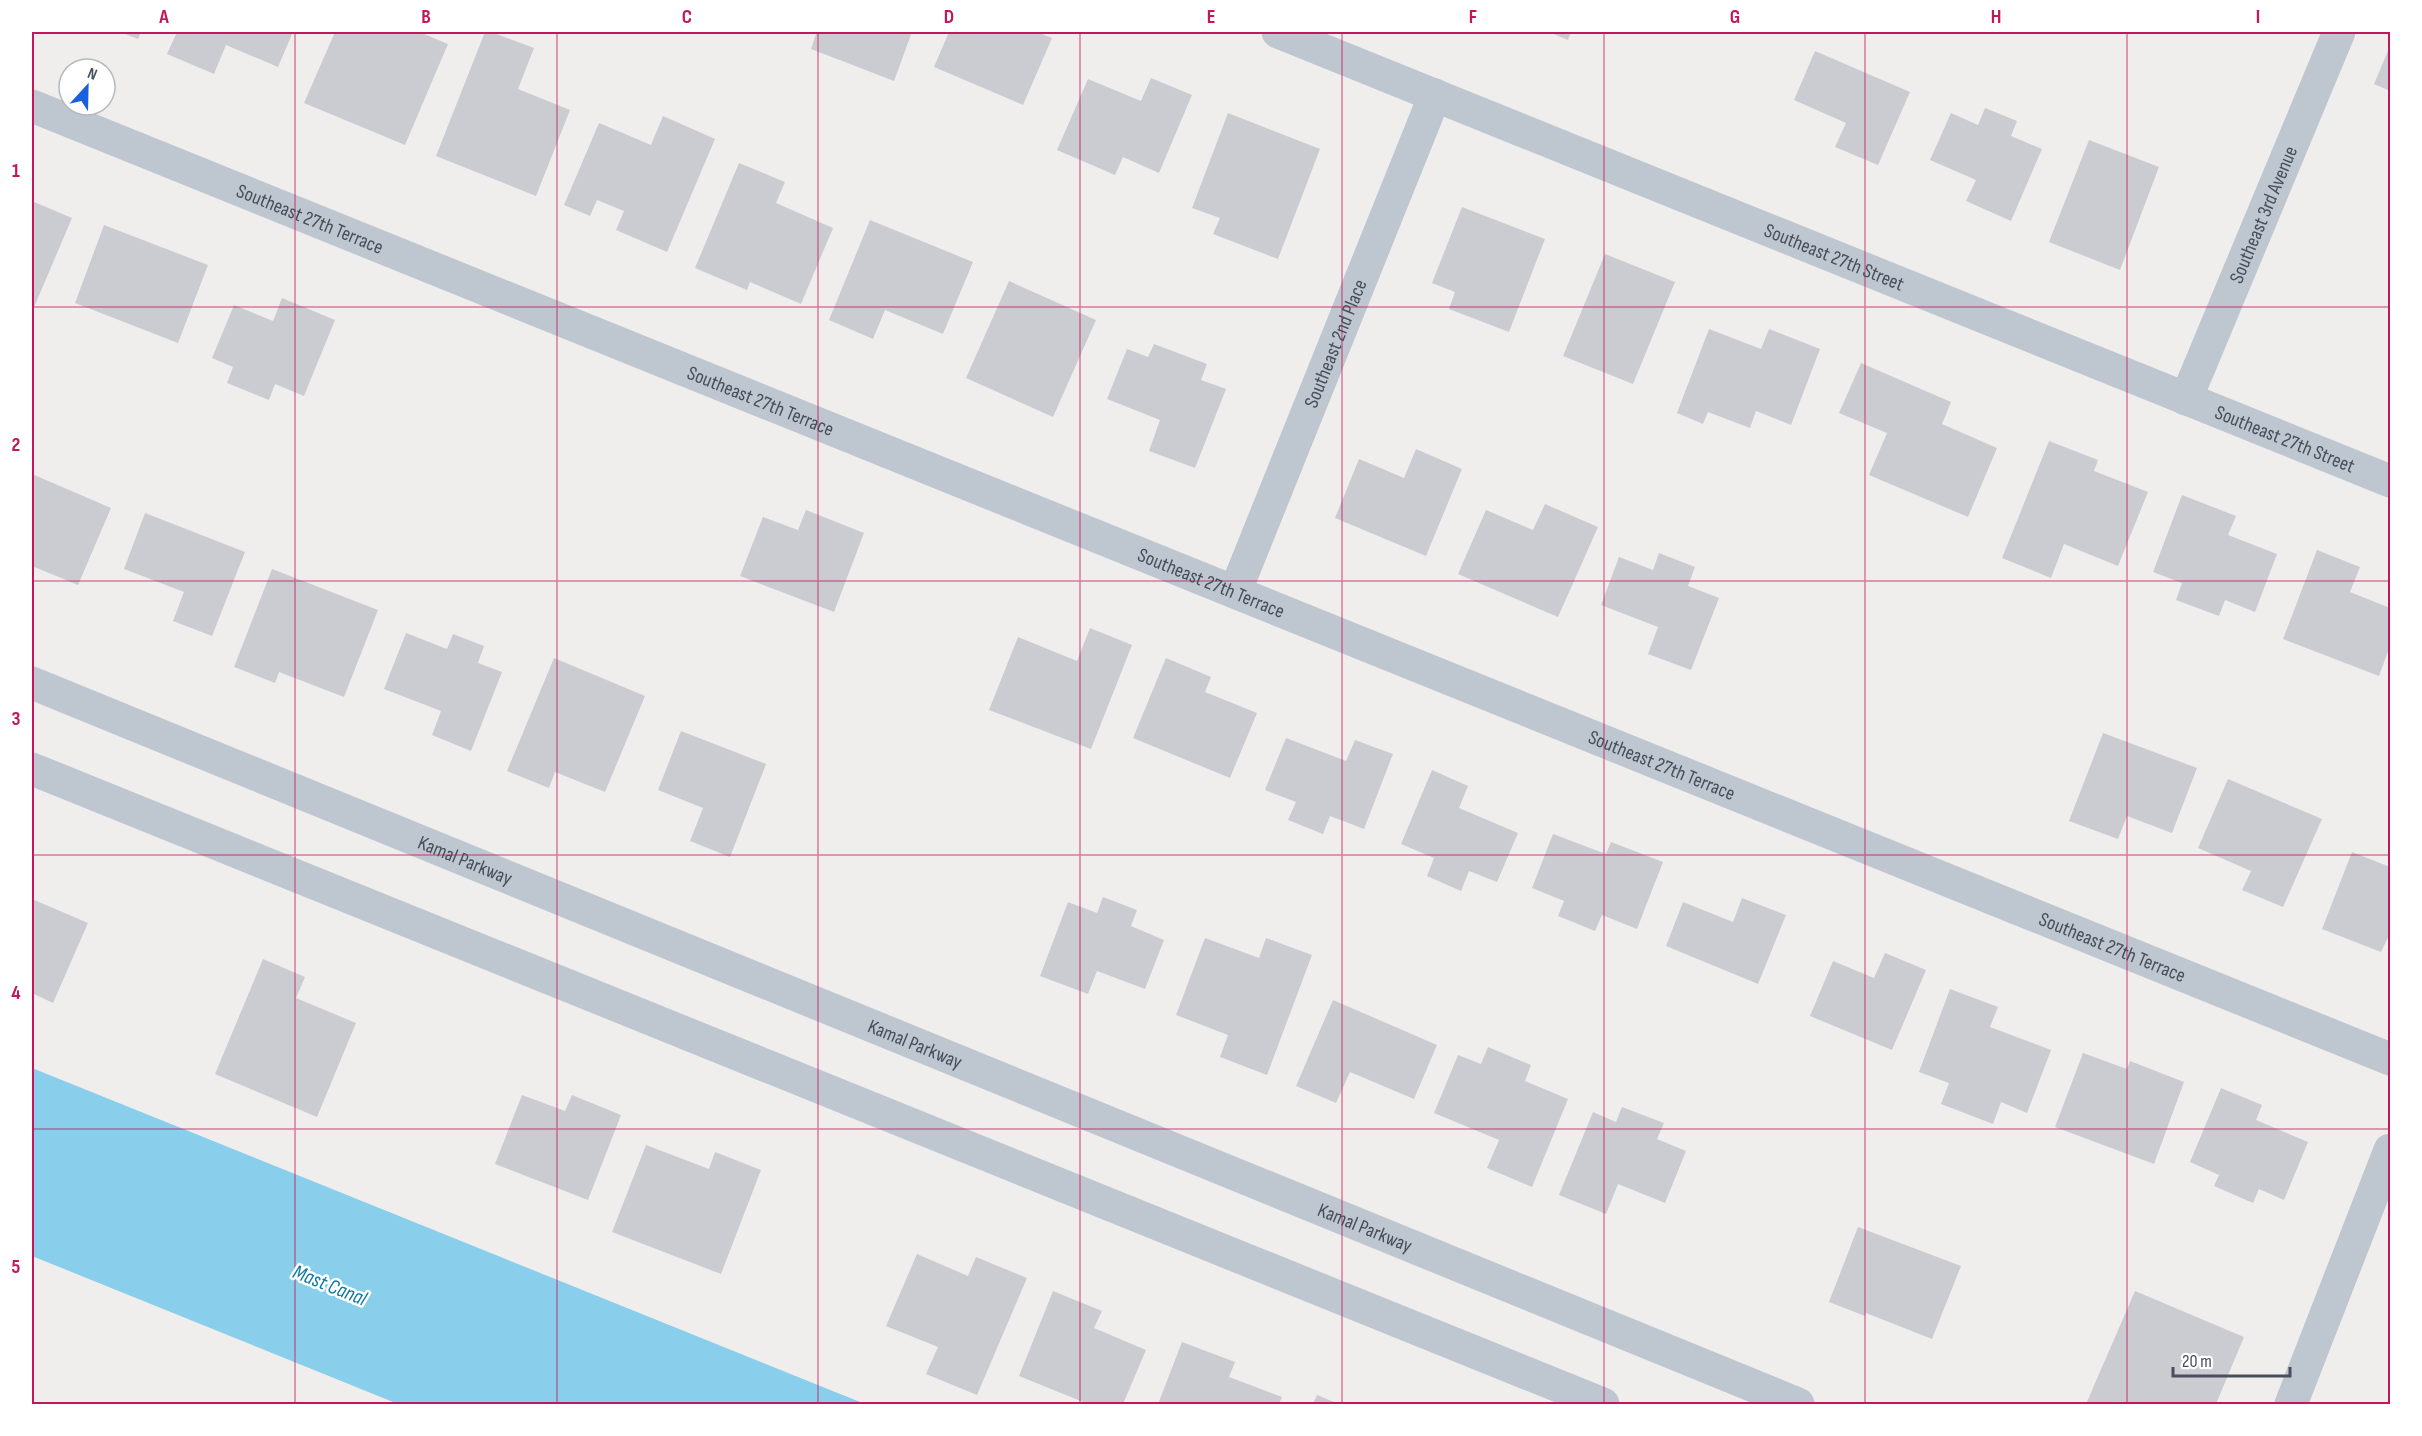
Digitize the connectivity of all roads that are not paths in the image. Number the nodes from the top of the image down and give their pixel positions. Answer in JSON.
{"nodes":[{"id":1,"x":1278,"y":32,"type":"edge"},
{"id":2,"x":2339,"y":32,"type":"edge"},
{"id":3,"x":1435,"y":95,"type":"junction"},
{"id":4,"x":32,"y":106,"type":"edge"},
{"id":5,"x":2186,"y":399,"type":"junction"},
{"id":6,"x":2391,"y":482,"type":"edge"},
{"id":7,"x":1235,"y":592,"type":"junction"},
{"id":8,"x":32,"y":683,"type":"edge"},
{"id":9,"x":32,"y":769,"type":"edge"},
{"id":10,"x":2391,"y":1059,"type":"edge"},
{"id":11,"x":2391,"y":1150,"type":"edge"},
{"id":12,"x":1603,"y":1404,"type":"edge"},
{"id":13,"x":1798,"y":1404,"type":"edge"},
{"id":14,"x":2291,"y":1404,"type":"edge"}],
"edges":[{"from":1,"to":3,"type":"street","name":"Southeast 27th Street"},
{"from":2,"to":5,"type":"street","name":"Southeast 3rd Avenue"},
{"from":3,"to":5,"type":"street","name":"Southeast 27th Street"},
{"from":3,"to":7,"type":"street","name":"Southeast 2nd Place"},
{"from":4,"to":7,"type":"street","name":"Southeast 27th Terrace"},
{"from":5,"to":6,"type":"street","name":"Southeast 27th Street"},
{"from":7,"to":10,"type":"street","name":"Southeast 27th Terrace"},
{"from":8,"to":13,"type":"street","name":"Kamal Parkway"},
{"from":9,"to":12,"type":"street"},
{"from":11,"to":14,"type":"street"}]}
